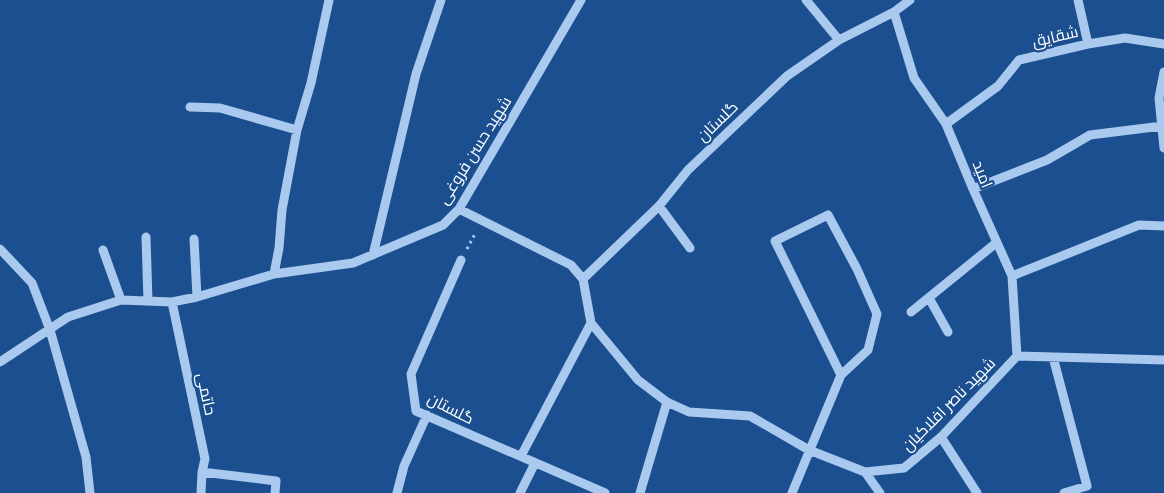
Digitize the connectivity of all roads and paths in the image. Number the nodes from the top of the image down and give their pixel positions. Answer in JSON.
{"nodes":[{"id":1,"x":329,"y":0,"type":"edge"},
{"id":2,"x":441,"y":0,"type":"edge"},
{"id":3,"x":581,"y":0,"type":"edge"},
{"id":4,"x":806,"y":0,"type":"edge"},
{"id":5,"x":910,"y":0,"type":"edge"},
{"id":6,"x":1078,"y":0,"type":"edge"},
{"id":7,"x":894,"y":12,"type":"junction"},
{"id":8,"x":839,"y":40,"type":"junction"},
{"id":9,"x":1088,"y":44,"type":"junction"},
{"id":10,"x":1164,"y":44,"type":"edge"},
{"id":11,"x":1164,"y":72,"type":"edge"},
{"id":12,"x":190,"y":107,"type":"dead end"},
{"id":13,"x":946,"y":124,"type":"junction"},
{"id":14,"x":1162,"y":126,"type":"junction"},
{"id":15,"x":297,"y":130,"type":"junction"},
{"id":16,"x":1164,"y":148,"type":"edge"},
{"id":17,"x":973,"y":189,"type":"junction"},
{"id":18,"x":659,"y":206,"type":"junction"},
{"id":19,"x":459,"y":209,"type":"junction"},
{"id":20,"x":482,"y":220,"type":"junction"},
{"id":21,"x":1164,"y":226,"type":"edge"},
{"id":22,"x":146,"y":236,"type":"dead end"},
{"id":23,"x":194,"y":239,"type":"dead end"},
{"id":24,"x":996,"y":242,"type":"junction"},
{"id":25,"x":690,"y":248,"type":"dead end"},
{"id":26,"x":0,"y":249,"type":"edge"},
{"id":27,"x":104,"y":250,"type":"dead end"},
{"id":28,"x":373,"y":255,"type":"junction"},
{"id":29,"x":461,"y":260,"type":"joint"},
{"id":30,"x":274,"y":274,"type":"junction"},
{"id":31,"x":1012,"y":276,"type":"junction"},
{"id":32,"x":583,"y":279,"type":"junction"},
{"id":33,"x":197,"y":297,"type":"junction"},
{"id":34,"x":929,"y":298,"type":"junction"},
{"id":35,"x":121,"y":300,"type":"junction"},
{"id":36,"x":148,"y":301,"type":"junction"},
{"id":37,"x":172,"y":302,"type":"junction"},
{"id":38,"x":912,"y":312,"type":"dead end"},
{"id":39,"x":591,"y":323,"type":"junction"},
{"id":40,"x":50,"y":330,"type":"junction"},
{"id":41,"x":948,"y":332,"type":"dead end"},
{"id":42,"x":1017,"y":356,"type":"junction"},
{"id":43,"x":1053,"y":357,"type":"junction"},
{"id":44,"x":1164,"y":360,"type":"edge"},
{"id":45,"x":1,"y":361,"type":"edge"},
{"id":46,"x":841,"y":375,"type":"junction"},
{"id":47,"x":667,"y":402,"type":"junction"},
{"id":48,"x":427,"y":415,"type":"junction"},
{"id":49,"x":941,"y":437,"type":"junction"},
{"id":50,"x":809,"y":450,"type":"junction"},
{"id":51,"x":521,"y":456,"type":"junction"},
{"id":52,"x":535,"y":463,"type":"junction"},
{"id":53,"x":202,"y":472,"type":"junction"},
{"id":54,"x":865,"y":472,"type":"junction"},
{"id":55,"x":90,"y":493,"type":"edge"},
{"id":56,"x":201,"y":493,"type":"edge"},
{"id":57,"x":275,"y":493,"type":"edge"},
{"id":58,"x":397,"y":493,"type":"edge"},
{"id":59,"x":520,"y":493,"type":"edge"},
{"id":60,"x":604,"y":493,"type":"edge"},
{"id":61,"x":640,"y":493,"type":"edge"},
{"id":62,"x":792,"y":493,"type":"edge"},
{"id":63,"x":880,"y":493,"type":"edge"},
{"id":64,"x":976,"y":493,"type":"edge"},
{"id":65,"x":1064,"y":493,"type":"edge"}],
"edges":[{"from":1,"to":15,"type":"street"},
{"from":2,"to":28,"type":"street"},
{"from":3,"to":19,"type":"street","name":"شهید حسن فروغی"},
{"from":4,"to":8,"type":"street"},
{"from":5,"to":7,"type":"street","name":"گلستان"},
{"from":6,"to":9,"type":"street"},
{"from":7,"to":8,"type":"street","name":"گلستان"},
{"from":7,"to":13,"type":"street","name":"امید"},
{"from":8,"to":18,"type":"street","name":"گلستان"},
{"from":9,"to":10,"type":"street","name":"شقایق"},
{"from":9,"to":13,"type":"street","name":"شقایق"},
{"from":11,"to":14,"type":"street"},
{"from":12,"to":15,"type":"street"},
{"from":13,"to":17,"type":"street","name":"امید"},
{"from":14,"to":16,"type":"street"},
{"from":14,"to":17,"type":"street"},
{"from":15,"to":30,"type":"street"},
{"from":17,"to":24,"type":"street","name":"امید"},
{"from":18,"to":25,"type":"street"},
{"from":18,"to":32,"type":"street","name":"گلستان"},
{"from":19,"to":20,"type":"street"},
{"from":19,"to":28,"type":"street","name":"شهید حسن فروغی"},
{"from":20,"to":29,"type":"path"},
{"from":20,"to":32,"type":"street"},
{"from":21,"to":31,"type":"street"},
{"from":22,"to":36,"type":"street"},
{"from":23,"to":33,"type":"street"},
{"from":24,"to":31,"type":"street","name":"امید"},
{"from":24,"to":34,"type":"street"},
{"from":26,"to":40,"type":"street"},
{"from":27,"to":35,"type":"street"},
{"from":28,"to":30,"type":"street","name":"شهید حسن فروغی"},
{"from":29,"to":48,"type":"street","name":"گلستان"},
{"from":30,"to":33,"type":"street","name":"شهید حسن فروغی"},
{"from":31,"to":42,"type":"street","name":"امید"},
{"from":32,"to":39,"type":"street"},
{"from":33,"to":37,"type":"street","name":"شهید حسن فروغی"},
{"from":34,"to":38,"type":"street"},
{"from":34,"to":41,"type":"street"},
{"from":35,"to":36,"type":"street","name":"شهید حسن فروغی"},
{"from":35,"to":40,"type":"street"},
{"from":36,"to":37,"type":"street","name":"شهید حسن فروغی"},
{"from":37,"to":53,"type":"street","name":"حاتمی"},
{"from":39,"to":47,"type":"street","name":"شهید ناصر افلاکیان"},
{"from":39,"to":51,"type":"street"},
{"from":40,"to":45,"type":"street"},
{"from":40,"to":55,"type":"street"},
{"from":42,"to":43,"type":"street","name":"شهید ناصر افلاکیان"},
{"from":42,"to":49,"type":"street","name":"شهید ناصر افلاکیان"},
{"from":43,"to":44,"type":"street","name":"شهید ناصر افلاکیان"},
{"from":43,"to":65,"type":"street"},
{"from":46,"to":46,"type":"street"},
{"from":46,"to":50,"type":"street"},
{"from":47,"to":50,"type":"street","name":"شهید ناصر افلاکیان"},
{"from":47,"to":61,"type":"street"},
{"from":48,"to":51,"type":"street","name":"گلستان"},
{"from":48,"to":58,"type":"street"},
{"from":49,"to":54,"type":"street","name":"شهید ناصر افلاکیان"},
{"from":49,"to":64,"type":"street"},
{"from":50,"to":54,"type":"street","name":"شهید ناصر افلاکیان"},
{"from":50,"to":62,"type":"street"},
{"from":51,"to":52,"type":"street","name":"گلستان"},
{"from":52,"to":59,"type":"street"},
{"from":52,"to":60,"type":"street","name":"گلستان"},
{"from":53,"to":56,"type":"street","name":"حاتمی"},
{"from":53,"to":57,"type":"street"},
{"from":54,"to":63,"type":"street"}]}
